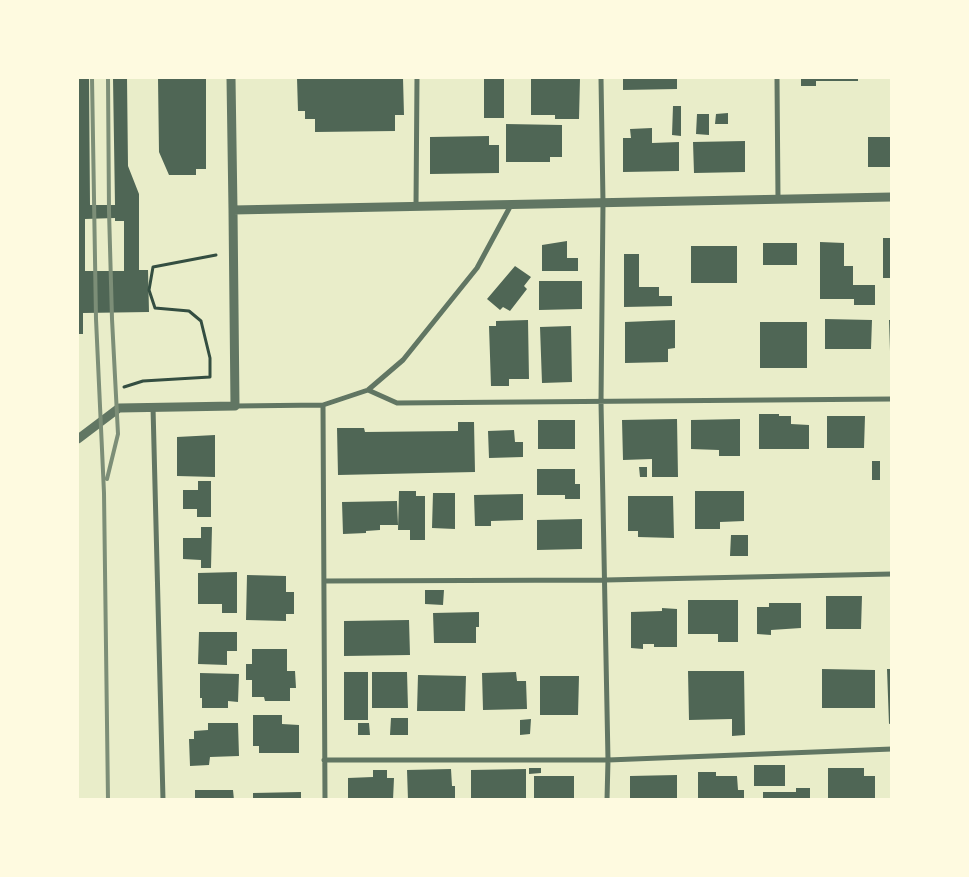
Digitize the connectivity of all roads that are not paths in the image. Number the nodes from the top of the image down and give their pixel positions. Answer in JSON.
{"nodes":[{"id":1,"x":231,"y":78,"type":"edge"},
{"id":2,"x":417,"y":78,"type":"edge"},
{"id":3,"x":601,"y":78,"type":"edge"},
{"id":4,"x":777,"y":78,"type":"edge"},
{"id":5,"x":892,"y":197,"type":"edge"},
{"id":6,"x":778,"y":199,"type":"junction"},
{"id":7,"x":603,"y":203,"type":"junction"},
{"id":8,"x":512,"y":205,"type":"junction"},
{"id":9,"x":416,"y":206,"type":"junction"},
{"id":10,"x":234,"y":210,"type":"junction"},
{"id":11,"x":368,"y":390,"type":"junction"},
{"id":12,"x":892,"y":399,"type":"edge"},
{"id":13,"x":601,"y":402,"type":"junction"},
{"id":14,"x":324,"y":405,"type":"junction"},
{"id":15,"x":235,"y":406,"type":"junction"},
{"id":16,"x":153,"y":407,"type":"junction"},
{"id":17,"x":78,"y":439,"type":"edge"},
{"id":18,"x":892,"y":574,"type":"edge"},
{"id":19,"x":605,"y":580,"type":"junction"},
{"id":20,"x":324,"y":582,"type":"junction"},
{"id":21,"x":892,"y":749,"type":"edge"},
{"id":22,"x":324,"y":760,"type":"junction"},
{"id":23,"x":608,"y":760,"type":"junction"},
{"id":24,"x":163,"y":800,"type":"edge"},
{"id":25,"x":325,"y":800,"type":"edge"},
{"id":26,"x":608,"y":800,"type":"edge"}],
"edges":[{"from":1,"to":10,"type":"street"},
{"from":2,"to":9,"type":"street"},
{"from":3,"to":7,"type":"street"},
{"from":4,"to":6,"type":"street"},
{"from":5,"to":6,"type":"street"},
{"from":6,"to":7,"type":"street"},
{"from":7,"to":8,"type":"street"},
{"from":7,"to":13,"type":"street"},
{"from":8,"to":9,"type":"street"},
{"from":8,"to":11,"type":"street"},
{"from":9,"to":10,"type":"street"},
{"from":10,"to":15,"type":"street"},
{"from":11,"to":13,"type":"street"},
{"from":11,"to":14,"type":"street"},
{"from":12,"to":13,"type":"street"},
{"from":13,"to":19,"type":"street"},
{"from":14,"to":15,"type":"street"},
{"from":14,"to":20,"type":"street"},
{"from":15,"to":16,"type":"street"},
{"from":16,"to":17,"type":"street"},
{"from":16,"to":24,"type":"street"},
{"from":18,"to":19,"type":"street"},
{"from":19,"to":20,"type":"street"},
{"from":19,"to":23,"type":"street"},
{"from":20,"to":22,"type":"street"},
{"from":21,"to":23,"type":"street"},
{"from":22,"to":23,"type":"street"},
{"from":22,"to":25,"type":"street"},
{"from":23,"to":26,"type":"street"}]}
